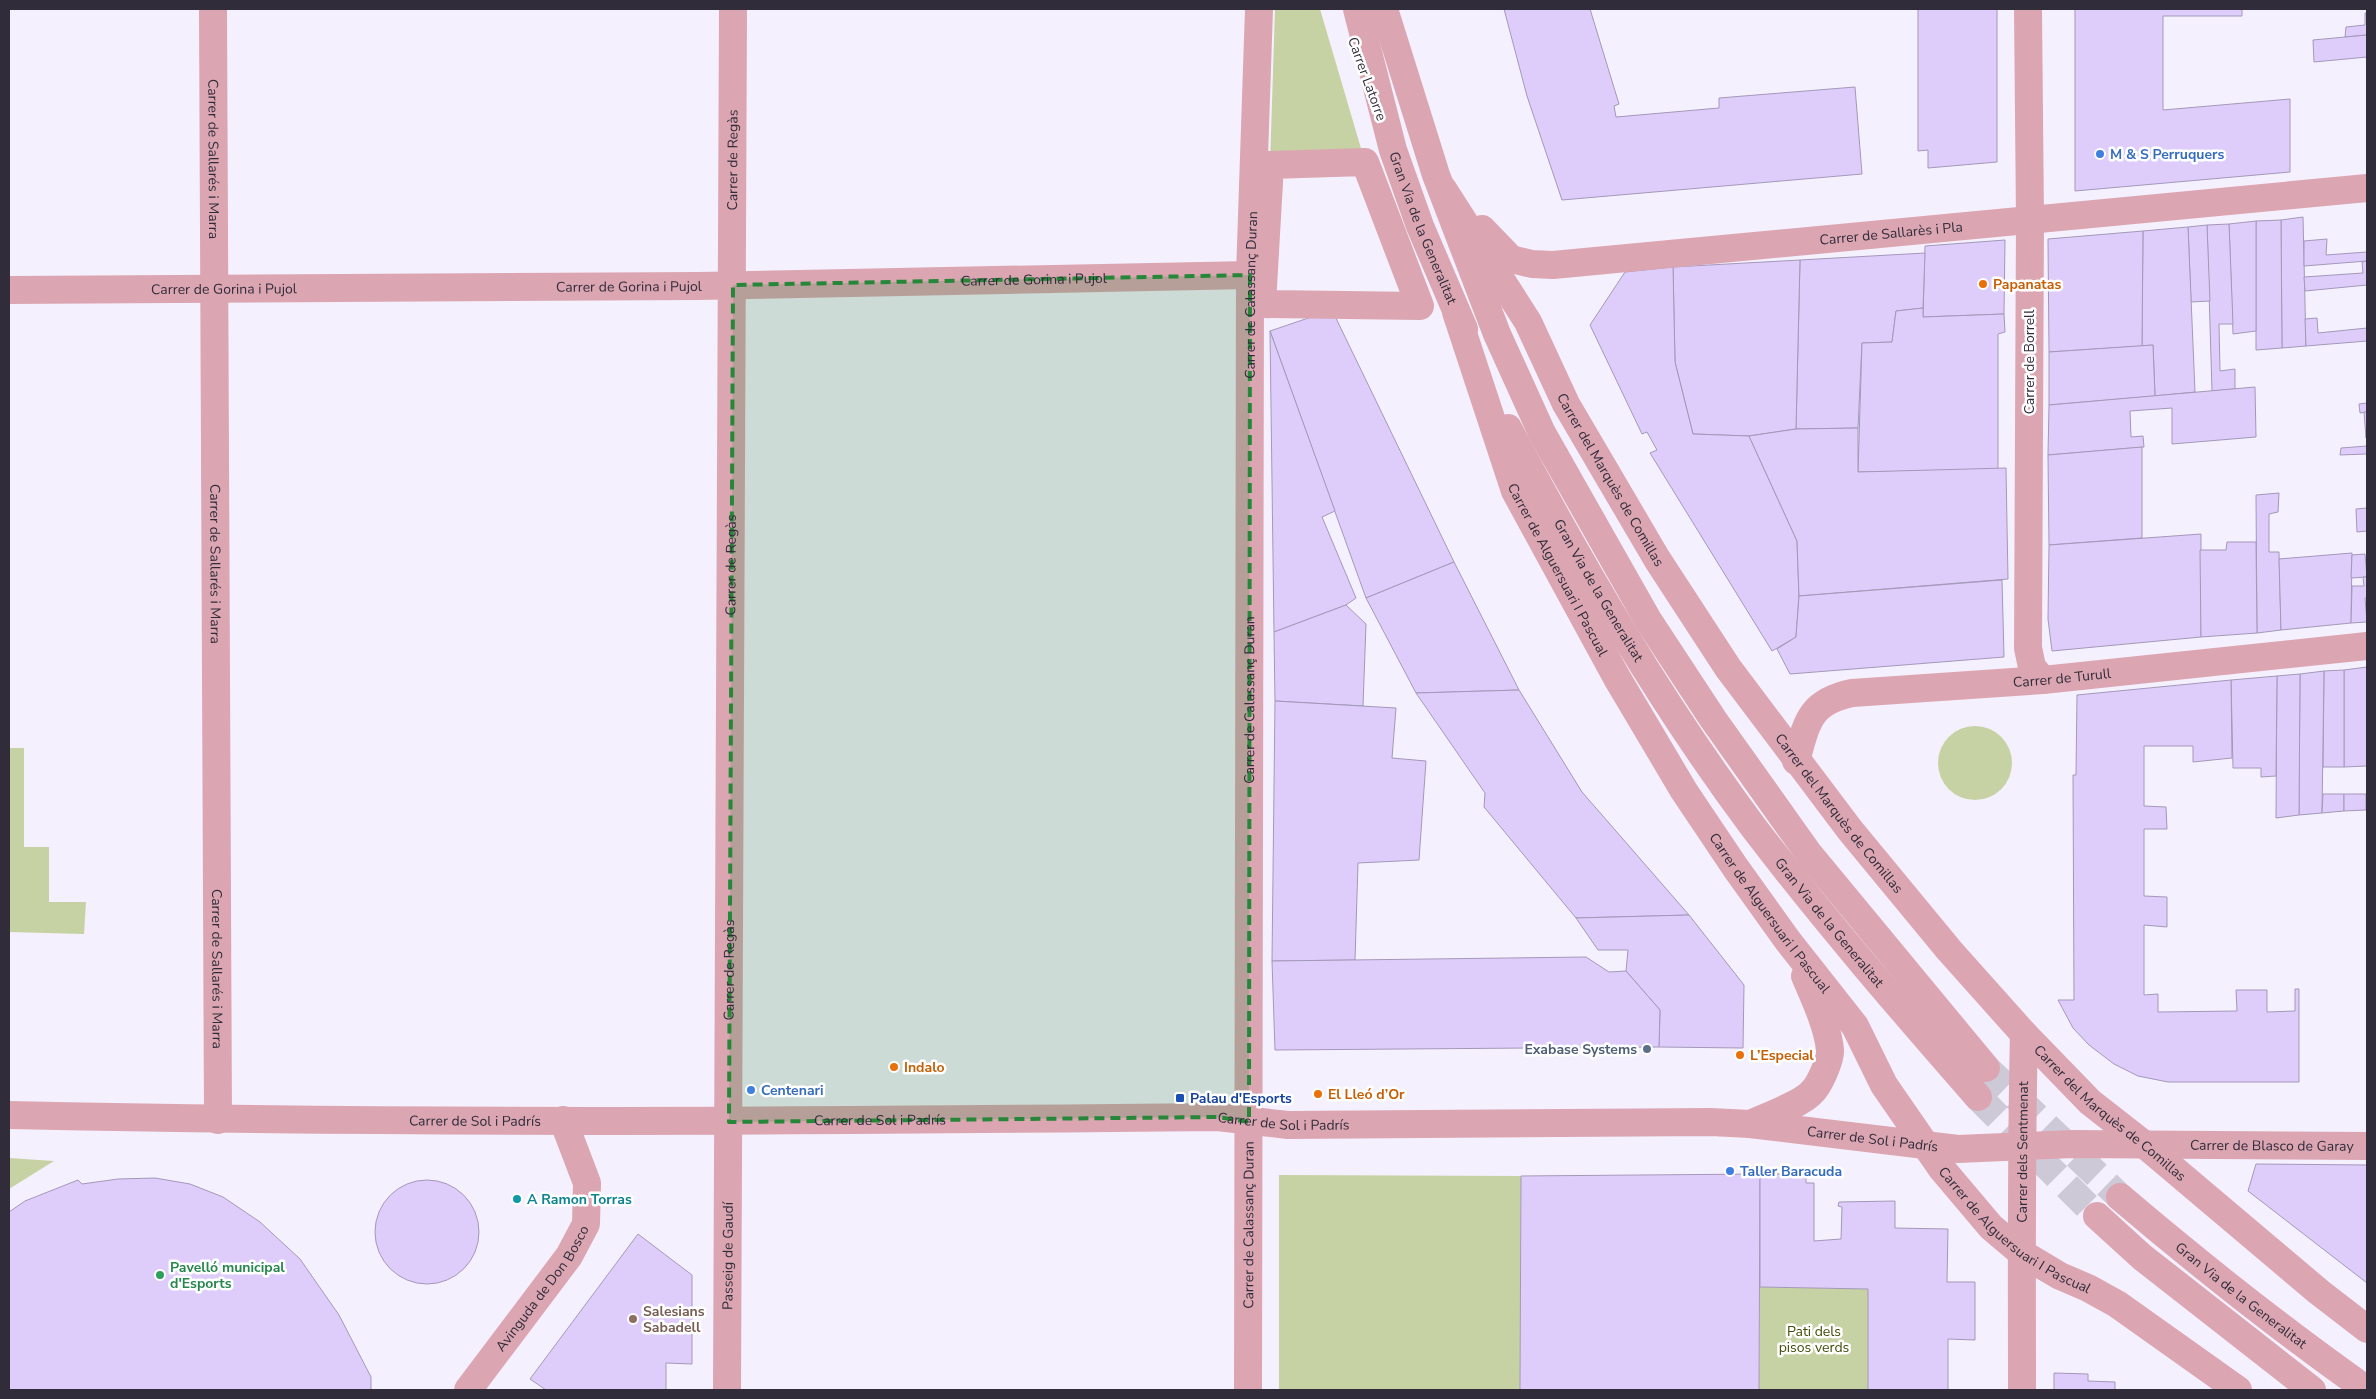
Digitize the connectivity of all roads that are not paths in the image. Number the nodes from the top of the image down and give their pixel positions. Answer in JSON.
{"nodes":[{"id":1,"x":213,"y":9,"type":"edge"},
{"id":2,"x":733,"y":9,"type":"edge"},
{"id":3,"x":1259,"y":9,"type":"edge"},
{"id":4,"x":1342,"y":9,"type":"edge"},
{"id":5,"x":1357,"y":9,"type":"edge"},
{"id":6,"x":1384,"y":9,"type":"edge"},
{"id":7,"x":1399,"y":9,"type":"edge"},
{"id":8,"x":2028,"y":9,"type":"edge"},
{"id":9,"x":1407,"y":84,"type":"junction"},
{"id":10,"x":1393,"y":150,"type":"junction"},
{"id":11,"x":2367,"y":188,"type":"edge"},
{"id":12,"x":1443,"y":189,"type":"junction"},
{"id":13,"x":2030,"y":219,"type":"junction"},
{"id":14,"x":1250,"y":275,"type":"junction"},
{"id":15,"x":733,"y":285,"type":"junction"},
{"id":16,"x":9,"y":290,"type":"edge"},
{"id":17,"x":215,"y":290,"type":"junction"},
{"id":18,"x":1262,"y":304,"type":"joint"},
{"id":19,"x":1456,"y":312,"type":"junction"},
{"id":20,"x":2367,"y":646,"type":"edge"},
{"id":21,"x":2043,"y":680,"type":"junction"},
{"id":22,"x":1796,"y":761,"type":"junction"},
{"id":23,"x":1788,"y":941,"type":"junction"},
{"id":24,"x":2024,"y":1034,"type":"junction"},
{"id":25,"x":1986,"y":1068,"type":"tunnel mouth"},
{"id":26,"x":1978,"y":1097,"type":"tunnel mouth"},
{"id":27,"x":9,"y":1115,"type":"edge"},
{"id":28,"x":218,"y":1120,"type":"junction"},
{"id":29,"x":563,"y":1120,"type":"junction"},
{"id":30,"x":729,"y":1122,"type":"junction"},
{"id":31,"x":1249,"y":1122,"type":"junction"},
{"id":32,"x":1750,"y":1124,"type":"junction"},
{"id":33,"x":2145,"y":1145,"type":"junction"},
{"id":34,"x":1925,"y":1146,"type":"junction"},
{"id":35,"x":2367,"y":1146,"type":"edge"},
{"id":36,"x":2009,"y":1147,"type":"junction"},
{"id":37,"x":2120,"y":1197,"type":"tunnel mouth"},
{"id":38,"x":2097,"y":1216,"type":"tunnel mouth"},
{"id":39,"x":2023,"y":1254,"type":"junction"},
{"id":40,"x":2367,"y":1329,"type":"edge"},
{"id":41,"x":468,"y":1390,"type":"edge"},
{"id":42,"x":727,"y":1390,"type":"edge"},
{"id":43,"x":1248,"y":1390,"type":"edge"},
{"id":44,"x":2022,"y":1390,"type":"edge"},
{"id":45,"x":2238,"y":1390,"type":"edge"},
{"id":46,"x":2312,"y":1390,"type":"edge"},
{"id":47,"x":2367,"y":1390,"type":"edge"}],
"edges":[{"from":1,"to":17,"type":"street","name":"Carrer de Sallarés i Marra"},
{"from":2,"to":15,"type":"street","name":"Carrer de Regàs"},
{"from":3,"to":14,"type":"street","name":"Carrer de Calassanç Duran"},
{"from":4,"to":10,"type":"street","name":"Carrer Latorre"},
{"from":5,"to":10,"type":"street","name":"Gran Via de la Generalitat"},
{"from":6,"to":9,"type":"street","name":"Gran Via de la Generalitat"},
{"from":7,"to":9,"type":"street"},
{"from":8,"to":13,"type":"street","name":"Carrer de Borrell"},
{"from":9,"to":12,"type":"street","name":"Gran Via de la Generalitat"},
{"from":10,"to":19,"type":"street","name":"Gran Via de la Generalitat"},
{"from":11,"to":13,"type":"street","name":"Carrer de Sallarès i Pla"},
{"from":12,"to":13,"type":"street","name":"Carrer de Sallarès i Pla"},
{"from":12,"to":22,"type":"street","name":"Carrer del Marquès de Comillas"},
{"from":12,"to":25,"type":"street","name":"Gran Via de la Generalitat"},
{"from":13,"to":21,"type":"street","name":"Carrer de Borrell"},
{"from":14,"to":15,"type":"street","name":"Carrer de Gorina i Pujol"},
{"from":14,"to":31,"type":"street","name":"Carrer de Calassanç Duran"},
{"from":15,"to":17,"type":"street","name":"Carrer de Gorina i Pujol"},
{"from":15,"to":30,"type":"street","name":"Carrer de Regàs"},
{"from":16,"to":17,"type":"street","name":"Carrer de Gorina i Pujol"},
{"from":17,"to":28,"type":"street","name":"Carrer de Sallarés i Marra"},
{"from":18,"to":18,"type":"street"},
{"from":19,"to":23,"type":"street","name":"Carrer de Alguersuari I Pascual"},
{"from":19,"to":26,"type":"street","name":"Gran Via de la Generalitat"},
{"from":20,"to":21,"type":"street","name":"Carrer de Turull"},
{"from":21,"to":22,"type":"street","name":"Carrer de Turull"},
{"from":22,"to":24,"type":"street","name":"Carrer del Marquès de Comillas"},
{"from":23,"to":32,"type":"street","name":"Carrer de Sol i Padrís"},
{"from":23,"to":34,"type":"street","name":"Carrer de Alguersuari I Pascual"},
{"from":24,"to":33,"type":"street","name":"Carrer del Marquès de Comillas"},
{"from":24,"to":36,"type":"street","name":"Carrer dels Sentmenat"},
{"from":27,"to":28,"type":"street","name":"Carrer de Sol i Padrís"},
{"from":28,"to":29,"type":"street","name":"Carrer de Sol i Padrís"},
{"from":29,"to":30,"type":"street","name":"Carrer de Sol i Padrís"},
{"from":29,"to":41,"type":"street","name":"Avinguda de Don Bosco"},
{"from":30,"to":31,"type":"street","name":"Carrer de Sol i Padrís"},
{"from":30,"to":42,"type":"street","name":"Passeig de Gaudí"},
{"from":31,"to":32,"type":"street","name":"Carrer de Sol i Padrís"},
{"from":31,"to":43,"type":"street","name":"Carrer de Calassanç Duran"},
{"from":32,"to":34,"type":"street","name":"Carrer de Sol i Padrís"},
{"from":33,"to":35,"type":"street","name":"Carrer de Blasco de Garay"},
{"from":33,"to":36,"type":"street","name":"Carrer de Blasco de Garay"},
{"from":33,"to":40,"type":"street","name":"Carrer del Marquès de Comillas"},
{"from":34,"to":36,"type":"street","name":"Carrer de Sol i Padrís"},
{"from":34,"to":39,"type":"street","name":"Carrer de Alguersuari I Pascual"},
{"from":36,"to":39,"type":"street","name":"Carrer dels Sentmenat"},
{"from":37,"to":47,"type":"street","name":"Gran Via de la Generalitat"},
{"from":38,"to":46,"type":"street"},
{"from":39,"to":44,"type":"street","name":"Carrer dels Sentmenat"},
{"from":39,"to":45,"type":"street","name":"Carrer de Alguersuari I Pascual"}]}
